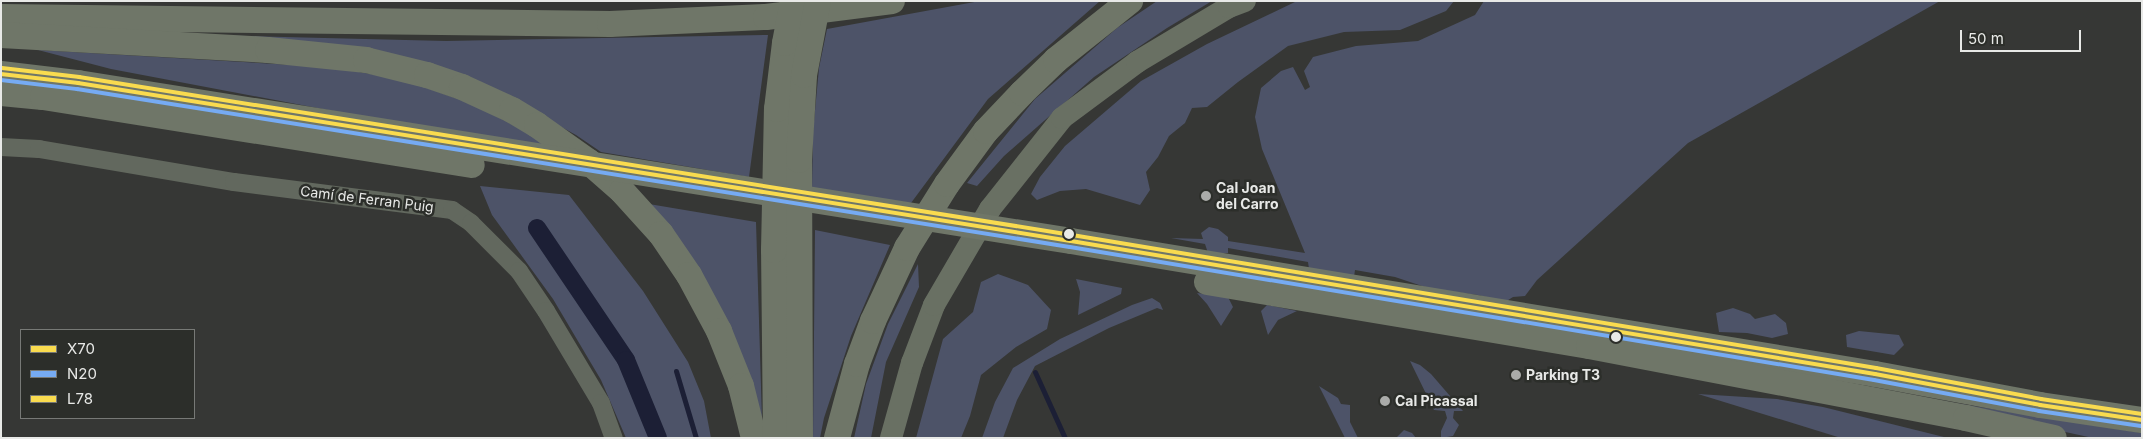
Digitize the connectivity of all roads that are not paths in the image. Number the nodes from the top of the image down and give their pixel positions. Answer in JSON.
{"nodes":[{"id":1,"x":793,"y":1,"type":"edge"},
{"id":2,"x":818,"y":1,"type":"edge"},
{"id":3,"x":892,"y":1,"type":"edge"},
{"id":4,"x":1130,"y":1,"type":"edge"},
{"id":5,"x":1245,"y":1,"type":"edge"},
{"id":6,"x":1,"y":17,"type":"edge"},
{"id":7,"x":1,"y":35,"type":"edge"},
{"id":8,"x":797,"y":42,"type":"junction"},
{"id":9,"x":6,"y":84,"type":"edge"},
{"id":10,"x":1,"y":147,"type":"edge"},
{"id":11,"x":786,"y":252,"type":"junction"},
{"id":12,"x":1875,"y":374,"type":"junction"},
{"id":13,"x":1842,"y":394,"type":"junction"},
{"id":14,"x":2142,"y":405,"type":"edge"},
{"id":15,"x":2142,"y":420,"type":"edge"},
{"id":16,"x":614,"y":438,"type":"edge"},
{"id":17,"x":754,"y":438,"type":"edge"},
{"id":18,"x":776,"y":438,"type":"edge"},
{"id":19,"x":800,"y":438,"type":"edge"},
{"id":20,"x":837,"y":438,"type":"edge"},
{"id":21,"x":891,"y":438,"type":"edge"},
{"id":22,"x":1988,"y":438,"type":"edge"},
{"id":23,"x":2054,"y":438,"type":"edge"}],
"edges":[{"from":1,"to":8,"type":"highway"},
{"from":2,"to":8,"type":"highway"},
{"from":3,"to":6,"type":"highway"},
{"from":4,"to":20,"type":"highway"},
{"from":5,"to":21,"type":"main road"},
{"from":7,"to":17,"type":"highway"},
{"from":8,"to":11,"type":"highway"},
{"from":9,"to":12,"type":"highway"},
{"from":9,"to":13,"type":"highway"},
{"from":10,"to":16,"type":"street","name":"Camí de Ferran Puig"},
{"from":11,"to":18,"type":"highway"},
{"from":11,"to":19,"type":"highway"},
{"from":12,"to":14,"type":"highway"},
{"from":12,"to":15,"type":"highway"},
{"from":13,"to":22,"type":"highway"},
{"from":13,"to":23,"type":"highway"}]}
